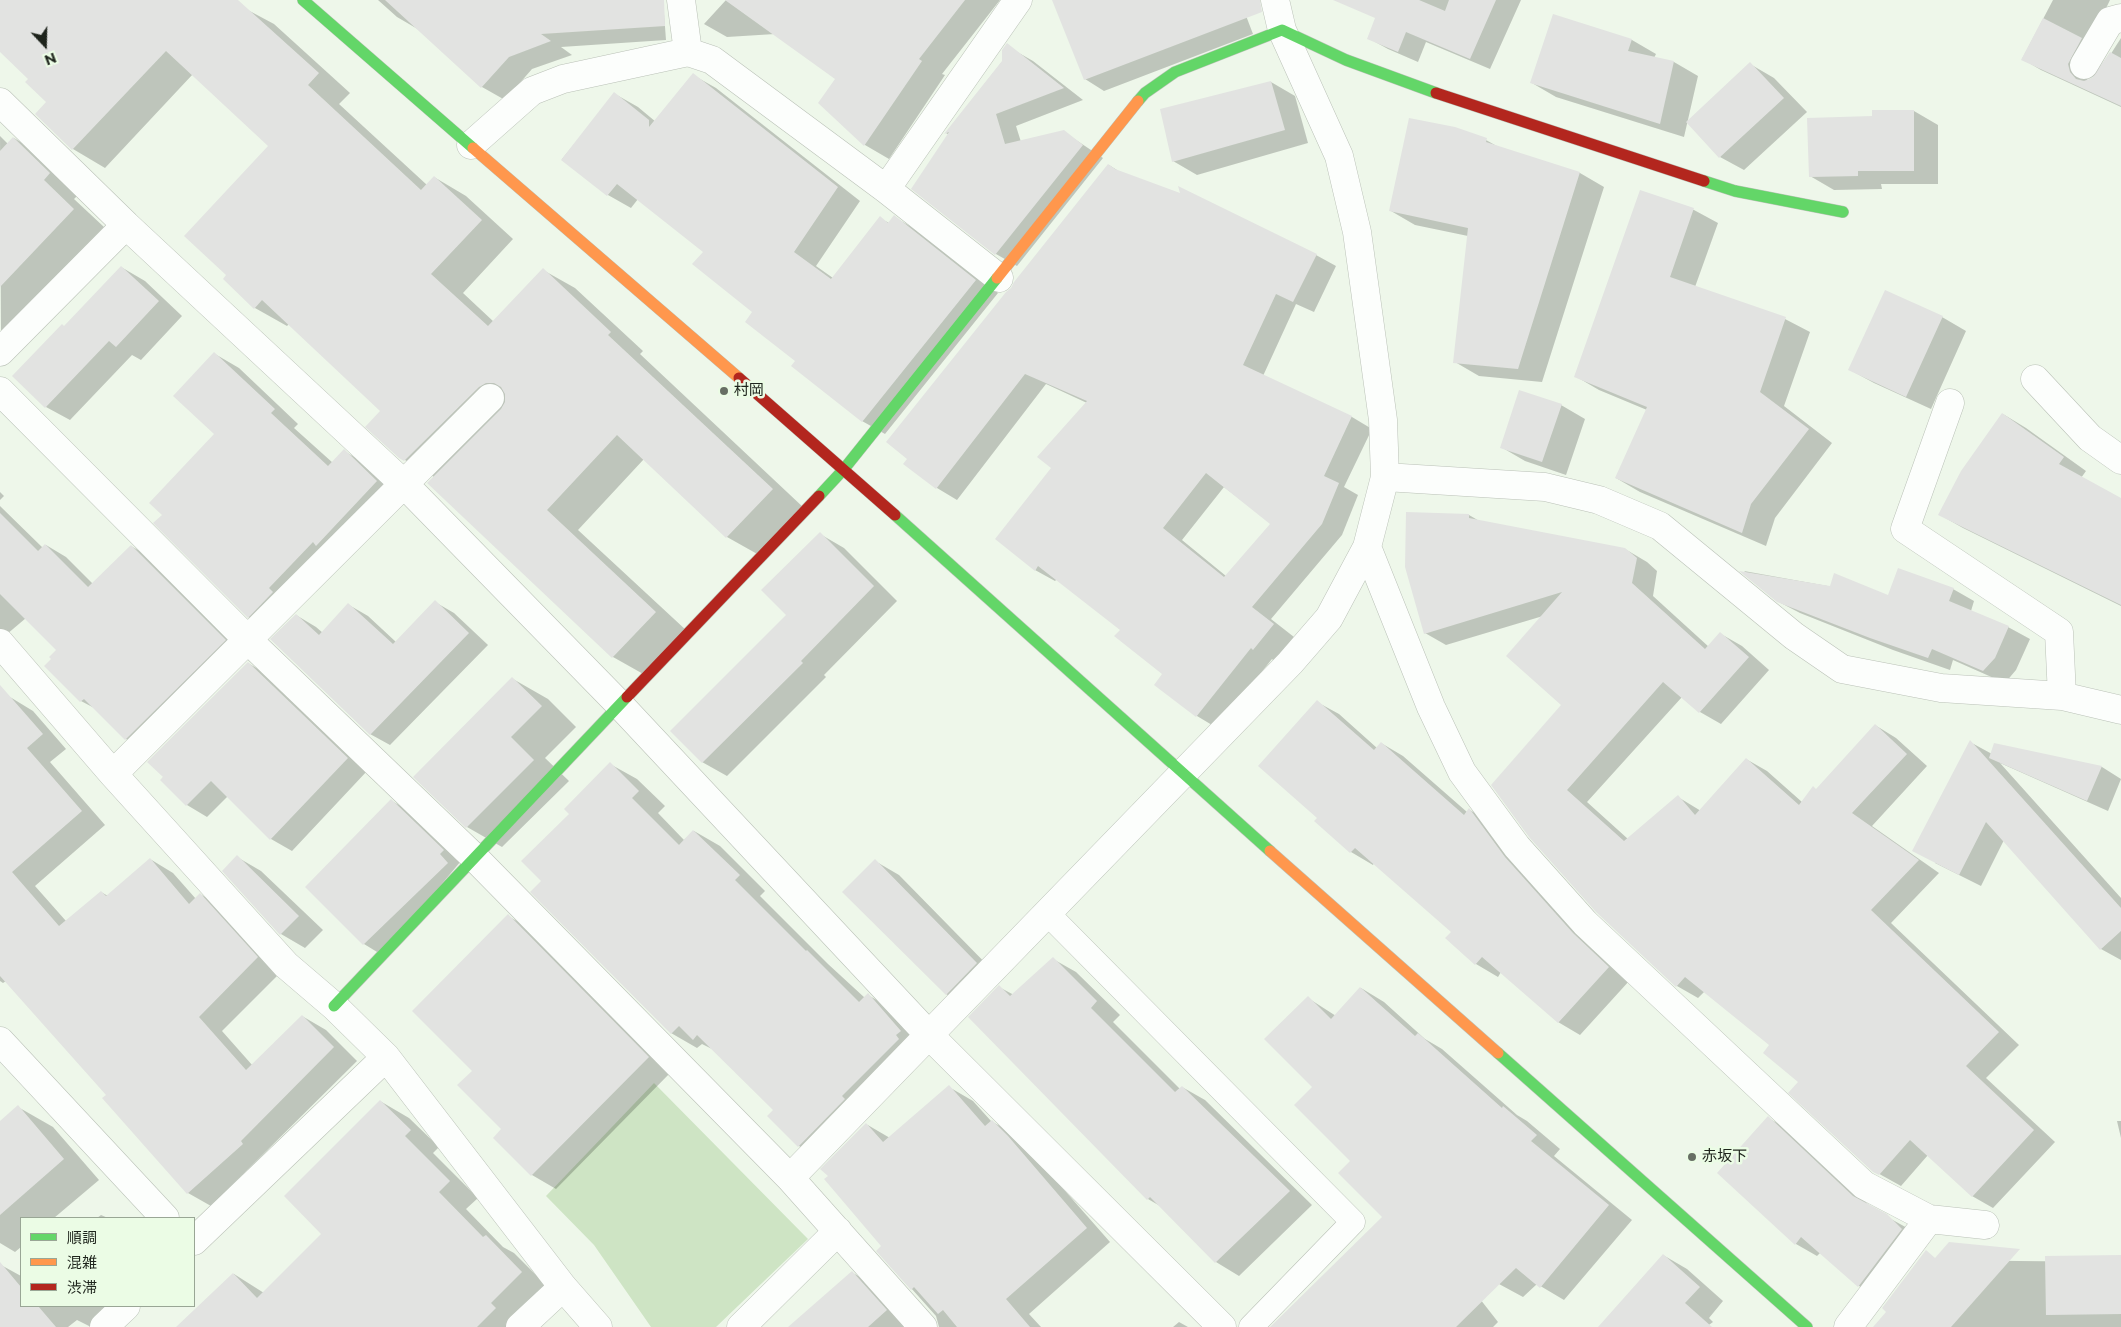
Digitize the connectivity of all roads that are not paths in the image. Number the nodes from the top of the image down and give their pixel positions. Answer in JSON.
{"nodes":[{"id":1,"x":303,"y":0,"type":"edge"},
{"id":2,"x":681,"y":0,"type":"edge"},
{"id":3,"x":1018,"y":0,"type":"edge"},
{"id":4,"x":1275,"y":0,"type":"edge"},
{"id":5,"x":2121,"y":18,"type":"edge"},
{"id":6,"x":1282,"y":30,"type":"junction"},
{"id":7,"x":688,"y":52,"type":"junction"},
{"id":8,"x":2084,"y":65,"type":"dead end"},
{"id":9,"x":0,"y":102,"type":"edge"},
{"id":10,"x":471,"y":145,"type":"junction"},
{"id":11,"x":886,"y":189,"type":"junction"},
{"id":12,"x":1843,"y":212,"type":"dead end"},
{"id":13,"x":126,"y":225,"type":"junction"},
{"id":14,"x":999,"y":278,"type":"junction"},
{"id":15,"x":0,"y":352,"type":"edge"},
{"id":16,"x":2035,"y":379,"type":"dead end"},
{"id":17,"x":0,"y":391,"type":"edge"},
{"id":18,"x":490,"y":398,"type":"dead end"},
{"id":19,"x":1950,"y":403,"type":"dead end"},
{"id":20,"x":2121,"y":460,"type":"edge"},
{"id":21,"x":844,"y":469,"type":"junction"},
{"id":22,"x":1385,"y":477,"type":"junction"},
{"id":23,"x":404,"y":484,"type":"junction"},
{"id":24,"x":1367,"y":547,"type":"junction"},
{"id":25,"x":248,"y":640,"type":"junction"},
{"id":26,"x":2,"y":649,"type":"edge"},
{"id":27,"x":2062,"y":696,"type":"junction"},
{"id":28,"x":620,"y":706,"type":"junction"},
{"id":29,"x":2121,"y":710,"type":"edge"},
{"id":30,"x":1182,"y":773,"type":"junction"},
{"id":31,"x":113,"y":774,"type":"junction"},
{"id":32,"x":474,"y":858,"type":"junction"},
{"id":33,"x":1047,"y":913,"type":"junction"},
{"id":34,"x":334,"y":1006,"type":"junction"},
{"id":35,"x":929,"y":1036,"type":"junction"},
{"id":36,"x":0,"y":1041,"type":"edge"},
{"id":37,"x":386,"y":1056,"type":"junction"},
{"id":38,"x":790,"y":1178,"type":"junction"},
{"id":39,"x":165,"y":1217,"type":"edge"},
{"id":40,"x":1929,"y":1219,"type":"junction"},
{"id":41,"x":1985,"y":1225,"type":"dead end"},
{"id":42,"x":838,"y":1231,"type":"junction"},
{"id":43,"x":195,"y":1240,"type":"edge"},
{"id":44,"x":563,"y":1287,"type":"junction"},
{"id":45,"x":125,"y":1307,"type":"edge"},
{"id":46,"x":104,"y":1327,"type":"edge"},
{"id":47,"x":520,"y":1327,"type":"edge"},
{"id":48,"x":598,"y":1327,"type":"edge"},
{"id":49,"x":741,"y":1327,"type":"edge"},
{"id":50,"x":923,"y":1327,"type":"edge"},
{"id":51,"x":1222,"y":1327,"type":"edge"},
{"id":52,"x":1251,"y":1327,"type":"edge"},
{"id":53,"x":1806,"y":1327,"type":"edge"},
{"id":54,"x":1848,"y":1327,"type":"edge"}],
"edges":[{"from":1,"to":10,"type":"street"},
{"from":2,"to":7,"type":"street"},
{"from":3,"to":11,"type":"street"},
{"from":4,"to":6,"type":"street"},
{"from":5,"to":8,"type":"street"},
{"from":6,"to":12,"type":"street"},
{"from":6,"to":14,"type":"street"},
{"from":6,"to":22,"type":"street"},
{"from":7,"to":10,"type":"street"},
{"from":7,"to":11,"type":"street"},
{"from":9,"to":13,"type":"street"},
{"from":10,"to":21,"type":"street"},
{"from":11,"to":14,"type":"street"},
{"from":13,"to":15,"type":"street"},
{"from":13,"to":23,"type":"street"},
{"from":14,"to":21,"type":"street"},
{"from":16,"to":20,"type":"street"},
{"from":17,"to":25,"type":"street"},
{"from":18,"to":23,"type":"street"},
{"from":19,"to":27,"type":"street"},
{"from":21,"to":28,"type":"street"},
{"from":21,"to":30,"type":"street"},
{"from":22,"to":24,"type":"street"},
{"from":22,"to":27,"type":"street"},
{"from":23,"to":25,"type":"street"},
{"from":23,"to":28,"type":"street"},
{"from":24,"to":30,"type":"street"},
{"from":24,"to":40,"type":"street"},
{"from":25,"to":31,"type":"street"},
{"from":25,"to":32,"type":"street"},
{"from":26,"to":31,"type":"street"},
{"from":27,"to":29,"type":"street"},
{"from":28,"to":32,"type":"street"},
{"from":28,"to":35,"type":"street"},
{"from":30,"to":33,"type":"street"},
{"from":30,"to":53,"type":"street"},
{"from":31,"to":34,"type":"street"},
{"from":32,"to":34,"type":"street"},
{"from":32,"to":38,"type":"street"},
{"from":33,"to":35,"type":"street"},
{"from":33,"to":52,"type":"lane"},
{"from":34,"to":37,"type":"street"},
{"from":35,"to":38,"type":"street"},
{"from":35,"to":51,"type":"street"},
{"from":36,"to":39,"type":"street"},
{"from":37,"to":43,"type":"street"},
{"from":37,"to":44,"type":"street"},
{"from":38,"to":42,"type":"street"},
{"from":40,"to":41,"type":"street"},
{"from":40,"to":54,"type":"street"},
{"from":42,"to":49,"type":"street"},
{"from":42,"to":50,"type":"street"},
{"from":44,"to":47,"type":"street"},
{"from":44,"to":48,"type":"street"},
{"from":45,"to":46,"type":"street"}]}
